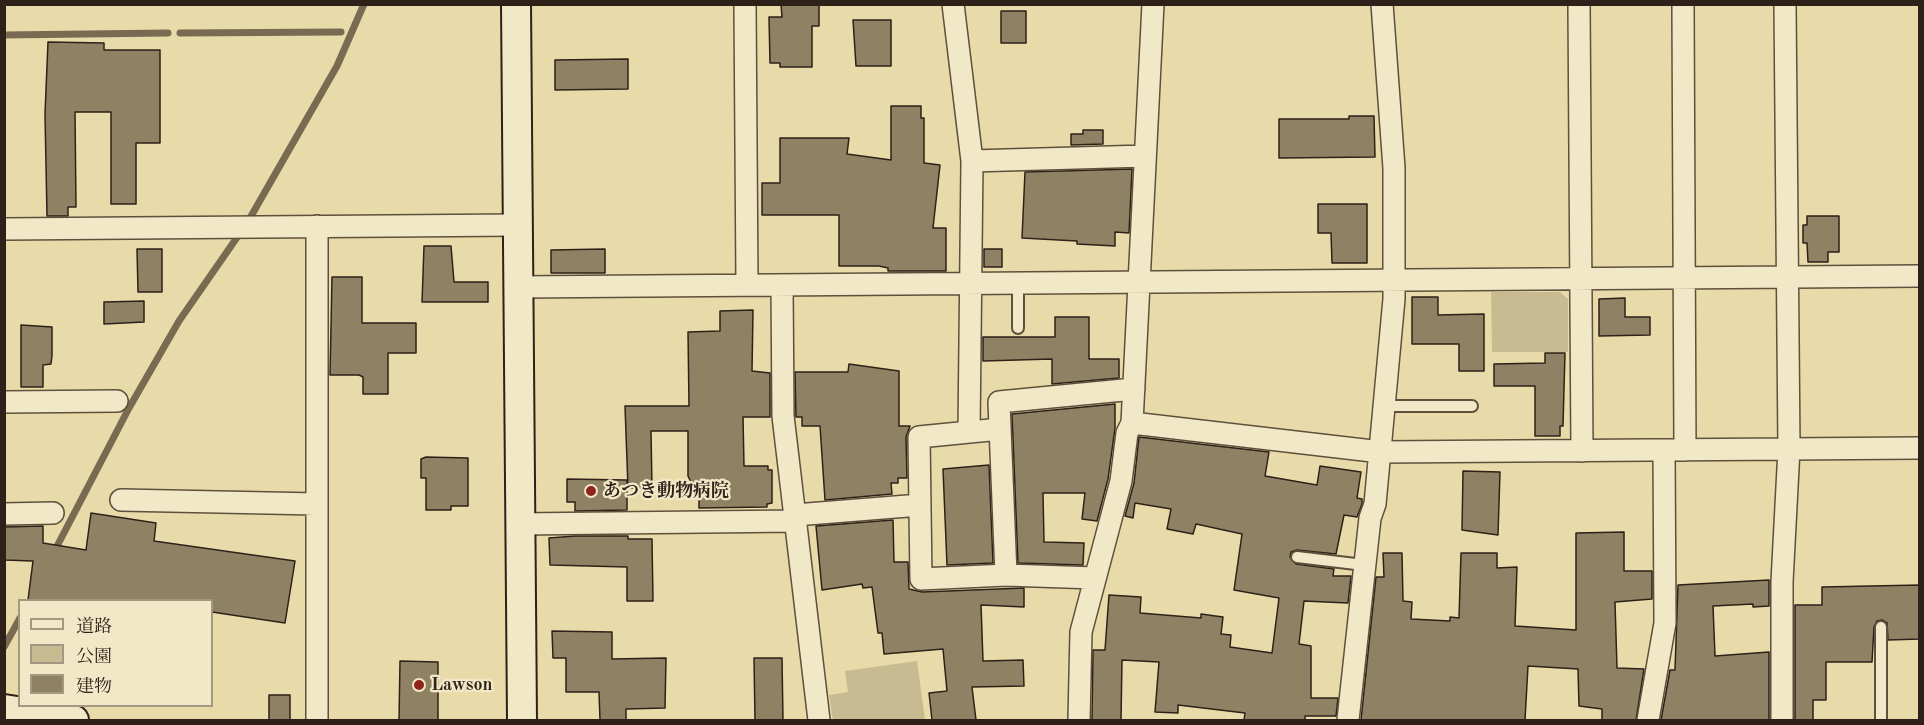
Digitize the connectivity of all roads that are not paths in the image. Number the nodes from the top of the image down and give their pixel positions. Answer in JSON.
{"nodes":[{"id":1,"x":516,"y":4,"type":"edge"},
{"id":2,"x":745,"y":4,"type":"edge"},
{"id":3,"x":952,"y":4,"type":"edge"},
{"id":4,"x":1153,"y":4,"type":"edge"},
{"id":5,"x":1382,"y":4,"type":"edge"},
{"id":6,"x":1578,"y":4,"type":"edge"},
{"id":7,"x":1683,"y":4,"type":"edge"},
{"id":8,"x":1785,"y":4,"type":"edge"},
{"id":9,"x":1145,"y":156,"type":"junction"},
{"id":10,"x":972,"y":161,"type":"junction"},
{"id":11,"x":517,"y":225,"type":"junction"},
{"id":12,"x":317,"y":226,"type":"junction"},
{"id":13,"x":4,"y":229,"type":"edge"},
{"id":14,"x":1920,"y":276,"type":"edge"},
{"id":15,"x":1786,"y":277,"type":"junction"},
{"id":16,"x":1684,"y":278,"type":"junction"},
{"id":17,"x":1580,"y":280,"type":"junction"},
{"id":18,"x":1394,"y":281,"type":"junction"},
{"id":19,"x":1139,"y":282,"type":"junction"},
{"id":20,"x":1018,"y":283,"type":"junction"},
{"id":21,"x":969,"y":284,"type":"junction"},
{"id":22,"x":747,"y":285,"type":"junction"},
{"id":23,"x":782,"y":285,"type":"junction"},
{"id":24,"x":518,"y":287,"type":"junction"},
{"id":25,"x":1018,"y":328,"type":"dead end"},
{"id":26,"x":1134,"y":389,"type":"junction"},
{"id":27,"x":117,"y":401,"type":"dead end"},
{"id":28,"x":4,"y":402,"type":"edge"},
{"id":29,"x":1385,"y":406,"type":"junction"},
{"id":30,"x":1472,"y":406,"type":"dead end"},
{"id":31,"x":1132,"y":423,"type":"junction"},
{"id":32,"x":1000,"y":429,"type":"junction"},
{"id":33,"x":969,"y":432,"type":"junction"},
{"id":34,"x":1920,"y":448,"type":"edge"},
{"id":35,"x":1789,"y":449,"type":"junction"},
{"id":36,"x":1675,"y":450,"type":"junction"},
{"id":37,"x":1582,"y":451,"type":"junction"},
{"id":38,"x":1381,"y":452,"type":"junction"},
{"id":39,"x":121,"y":500,"type":"dead end"},
{"id":40,"x":317,"y":504,"type":"junction"},
{"id":41,"x":920,"y":505,"type":"junction"},
{"id":42,"x":52,"y":513,"type":"dead end"},
{"id":43,"x":4,"y":514,"type":"edge"},
{"id":44,"x":795,"y":518,"type":"junction"},
{"id":45,"x":520,"y":524,"type":"junction"},
{"id":46,"x":1297,"y":557,"type":"dead end"},
{"id":47,"x":1364,"y":565,"type":"junction"},
{"id":48,"x":1006,"y":575,"type":"junction"},
{"id":49,"x":1095,"y":578,"type":"junction"},
{"id":50,"x":1881,"y":627,"type":"dead end"},
{"id":51,"x":4,"y":709,"type":"edge"},
{"id":52,"x":74,"y":720,"type":"edge"},
{"id":53,"x":316,"y":720,"type":"edge"},
{"id":54,"x":522,"y":720,"type":"edge"},
{"id":55,"x":819,"y":720,"type":"edge"},
{"id":56,"x":1079,"y":720,"type":"edge"},
{"id":57,"x":1348,"y":720,"type":"edge"},
{"id":58,"x":1648,"y":720,"type":"edge"},
{"id":59,"x":1782,"y":720,"type":"edge"},
{"id":60,"x":1881,"y":720,"type":"edge"}],
"edges":[{"from":1,"to":11,"type":"street"},
{"from":2,"to":22,"type":"street"},
{"from":3,"to":10,"type":"street"},
{"from":4,"to":9,"type":"street"},
{"from":5,"to":18,"type":"street"},
{"from":6,"to":17,"type":"street"},
{"from":7,"to":16,"type":"street"},
{"from":8,"to":15,"type":"street"},
{"from":9,"to":10,"type":"street"},
{"from":9,"to":19,"type":"street"},
{"from":10,"to":21,"type":"street"},
{"from":11,"to":12,"type":"street"},
{"from":11,"to":24,"type":"street"},
{"from":12,"to":13,"type":"street"},
{"from":12,"to":40,"type":"street"},
{"from":14,"to":15,"type":"street"},
{"from":15,"to":16,"type":"street"},
{"from":15,"to":35,"type":"street"},
{"from":16,"to":17,"type":"street"},
{"from":16,"to":36,"type":"street"},
{"from":17,"to":18,"type":"street"},
{"from":17,"to":37,"type":"street"},
{"from":18,"to":19,"type":"street"},
{"from":18,"to":29,"type":"street"},
{"from":19,"to":20,"type":"street"},
{"from":19,"to":26,"type":"street"},
{"from":20,"to":21,"type":"street"},
{"from":20,"to":25,"type":"lane"},
{"from":21,"to":23,"type":"street"},
{"from":21,"to":33,"type":"street"},
{"from":22,"to":23,"type":"street"},
{"from":22,"to":24,"type":"street"},
{"from":23,"to":44,"type":"street"},
{"from":24,"to":45,"type":"street"},
{"from":26,"to":31,"type":"street"},
{"from":26,"to":32,"type":"street"},
{"from":27,"to":28,"type":"street"},
{"from":29,"to":30,"type":"lane"},
{"from":29,"to":38,"type":"street"},
{"from":31,"to":38,"type":"street"},
{"from":31,"to":49,"type":"street"},
{"from":32,"to":33,"type":"street"},
{"from":32,"to":48,"type":"street"},
{"from":33,"to":41,"type":"street"},
{"from":34,"to":35,"type":"street"},
{"from":35,"to":36,"type":"street"},
{"from":35,"to":59,"type":"street"},
{"from":36,"to":37,"type":"street"},
{"from":36,"to":58,"type":"street"},
{"from":37,"to":38,"type":"street"},
{"from":38,"to":47,"type":"street"},
{"from":39,"to":40,"type":"street"},
{"from":40,"to":53,"type":"street"},
{"from":41,"to":44,"type":"street"},
{"from":41,"to":48,"type":"street"},
{"from":42,"to":43,"type":"street"},
{"from":44,"to":45,"type":"street"},
{"from":44,"to":55,"type":"street"},
{"from":45,"to":54,"type":"street"},
{"from":46,"to":47,"type":"lane"},
{"from":47,"to":57,"type":"street"},
{"from":48,"to":49,"type":"street"},
{"from":49,"to":56,"type":"street"},
{"from":50,"to":60,"type":"lane"},
{"from":51,"to":52,"type":"street"}]}
